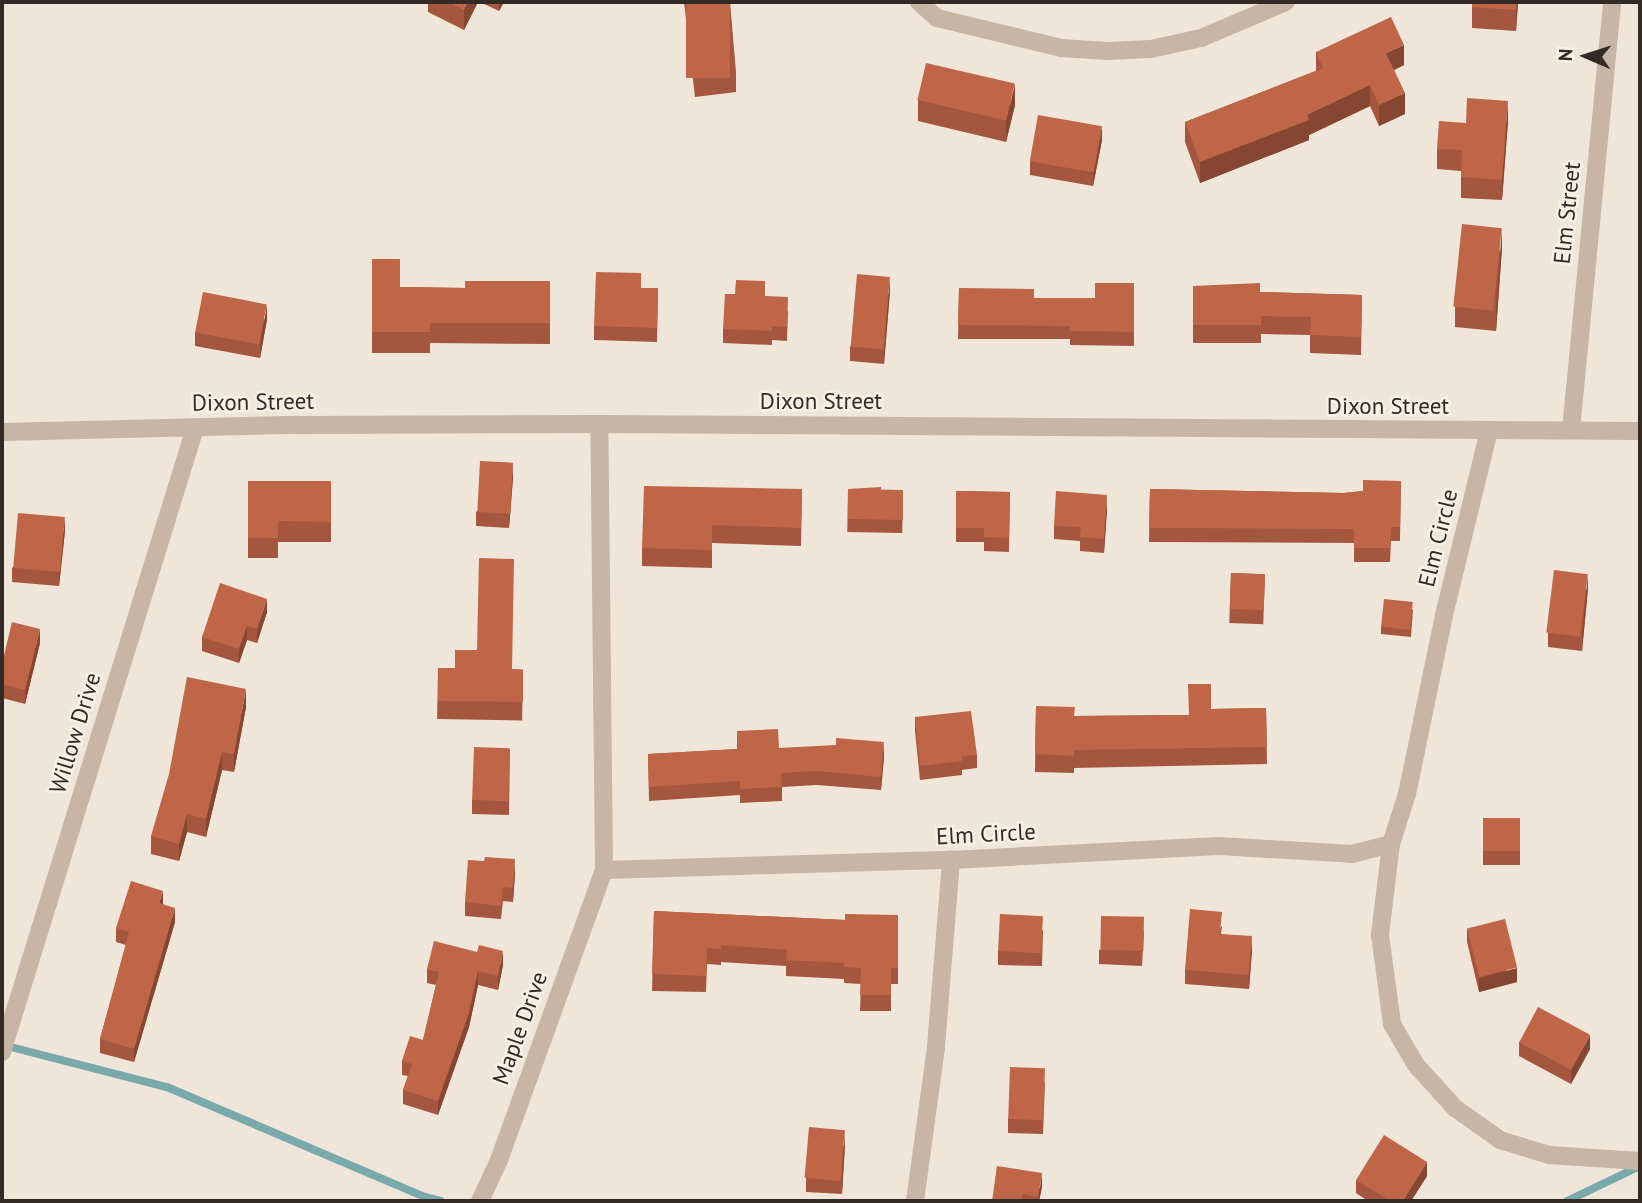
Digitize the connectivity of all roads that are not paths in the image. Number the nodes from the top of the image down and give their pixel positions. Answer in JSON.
{"nodes":[{"id":1,"x":919,"y":2,"type":"edge"},
{"id":2,"x":1286,"y":2,"type":"edge"},
{"id":3,"x":1612,"y":2,"type":"edge"},
{"id":4,"x":599,"y":424,"type":"junction"},
{"id":5,"x":195,"y":428,"type":"junction"},
{"id":6,"x":1571,"y":429,"type":"junction"},
{"id":7,"x":1489,"y":431,"type":"junction"},
{"id":8,"x":1640,"y":431,"type":"edge"},
{"id":9,"x":2,"y":432,"type":"edge"},
{"id":10,"x":1391,"y":844,"type":"junction"},
{"id":11,"x":951,"y":860,"type":"junction"},
{"id":12,"x":604,"y":870,"type":"junction"},
{"id":13,"x":2,"y":1052,"type":"edge"},
{"id":14,"x":1640,"y":1161,"type":"edge"},
{"id":15,"x":480,"y":1201,"type":"edge"},
{"id":16,"x":915,"y":1201,"type":"edge"}],
"edges":[{"from":1,"to":2,"type":"street"},
{"from":3,"to":6,"type":"street","name":"Elm Street"},
{"from":4,"to":5,"type":"street","name":"Dixon Street"},
{"from":4,"to":7,"type":"street","name":"Dixon Street"},
{"from":4,"to":12,"type":"street"},
{"from":5,"to":9,"type":"street","name":"Dixon Street"},
{"from":5,"to":13,"type":"street","name":"Willow Drive"},
{"from":6,"to":7,"type":"street","name":"Dixon Street"},
{"from":6,"to":8,"type":"street","name":"Dixon Street"},
{"from":7,"to":10,"type":"street","name":"Elm Circle"},
{"from":10,"to":11,"type":"street","name":"Elm Circle"},
{"from":10,"to":14,"type":"street"},
{"from":11,"to":12,"type":"street","name":"Elm Circle"},
{"from":11,"to":16,"type":"street"},
{"from":12,"to":15,"type":"street","name":"Maple Drive"}]}
